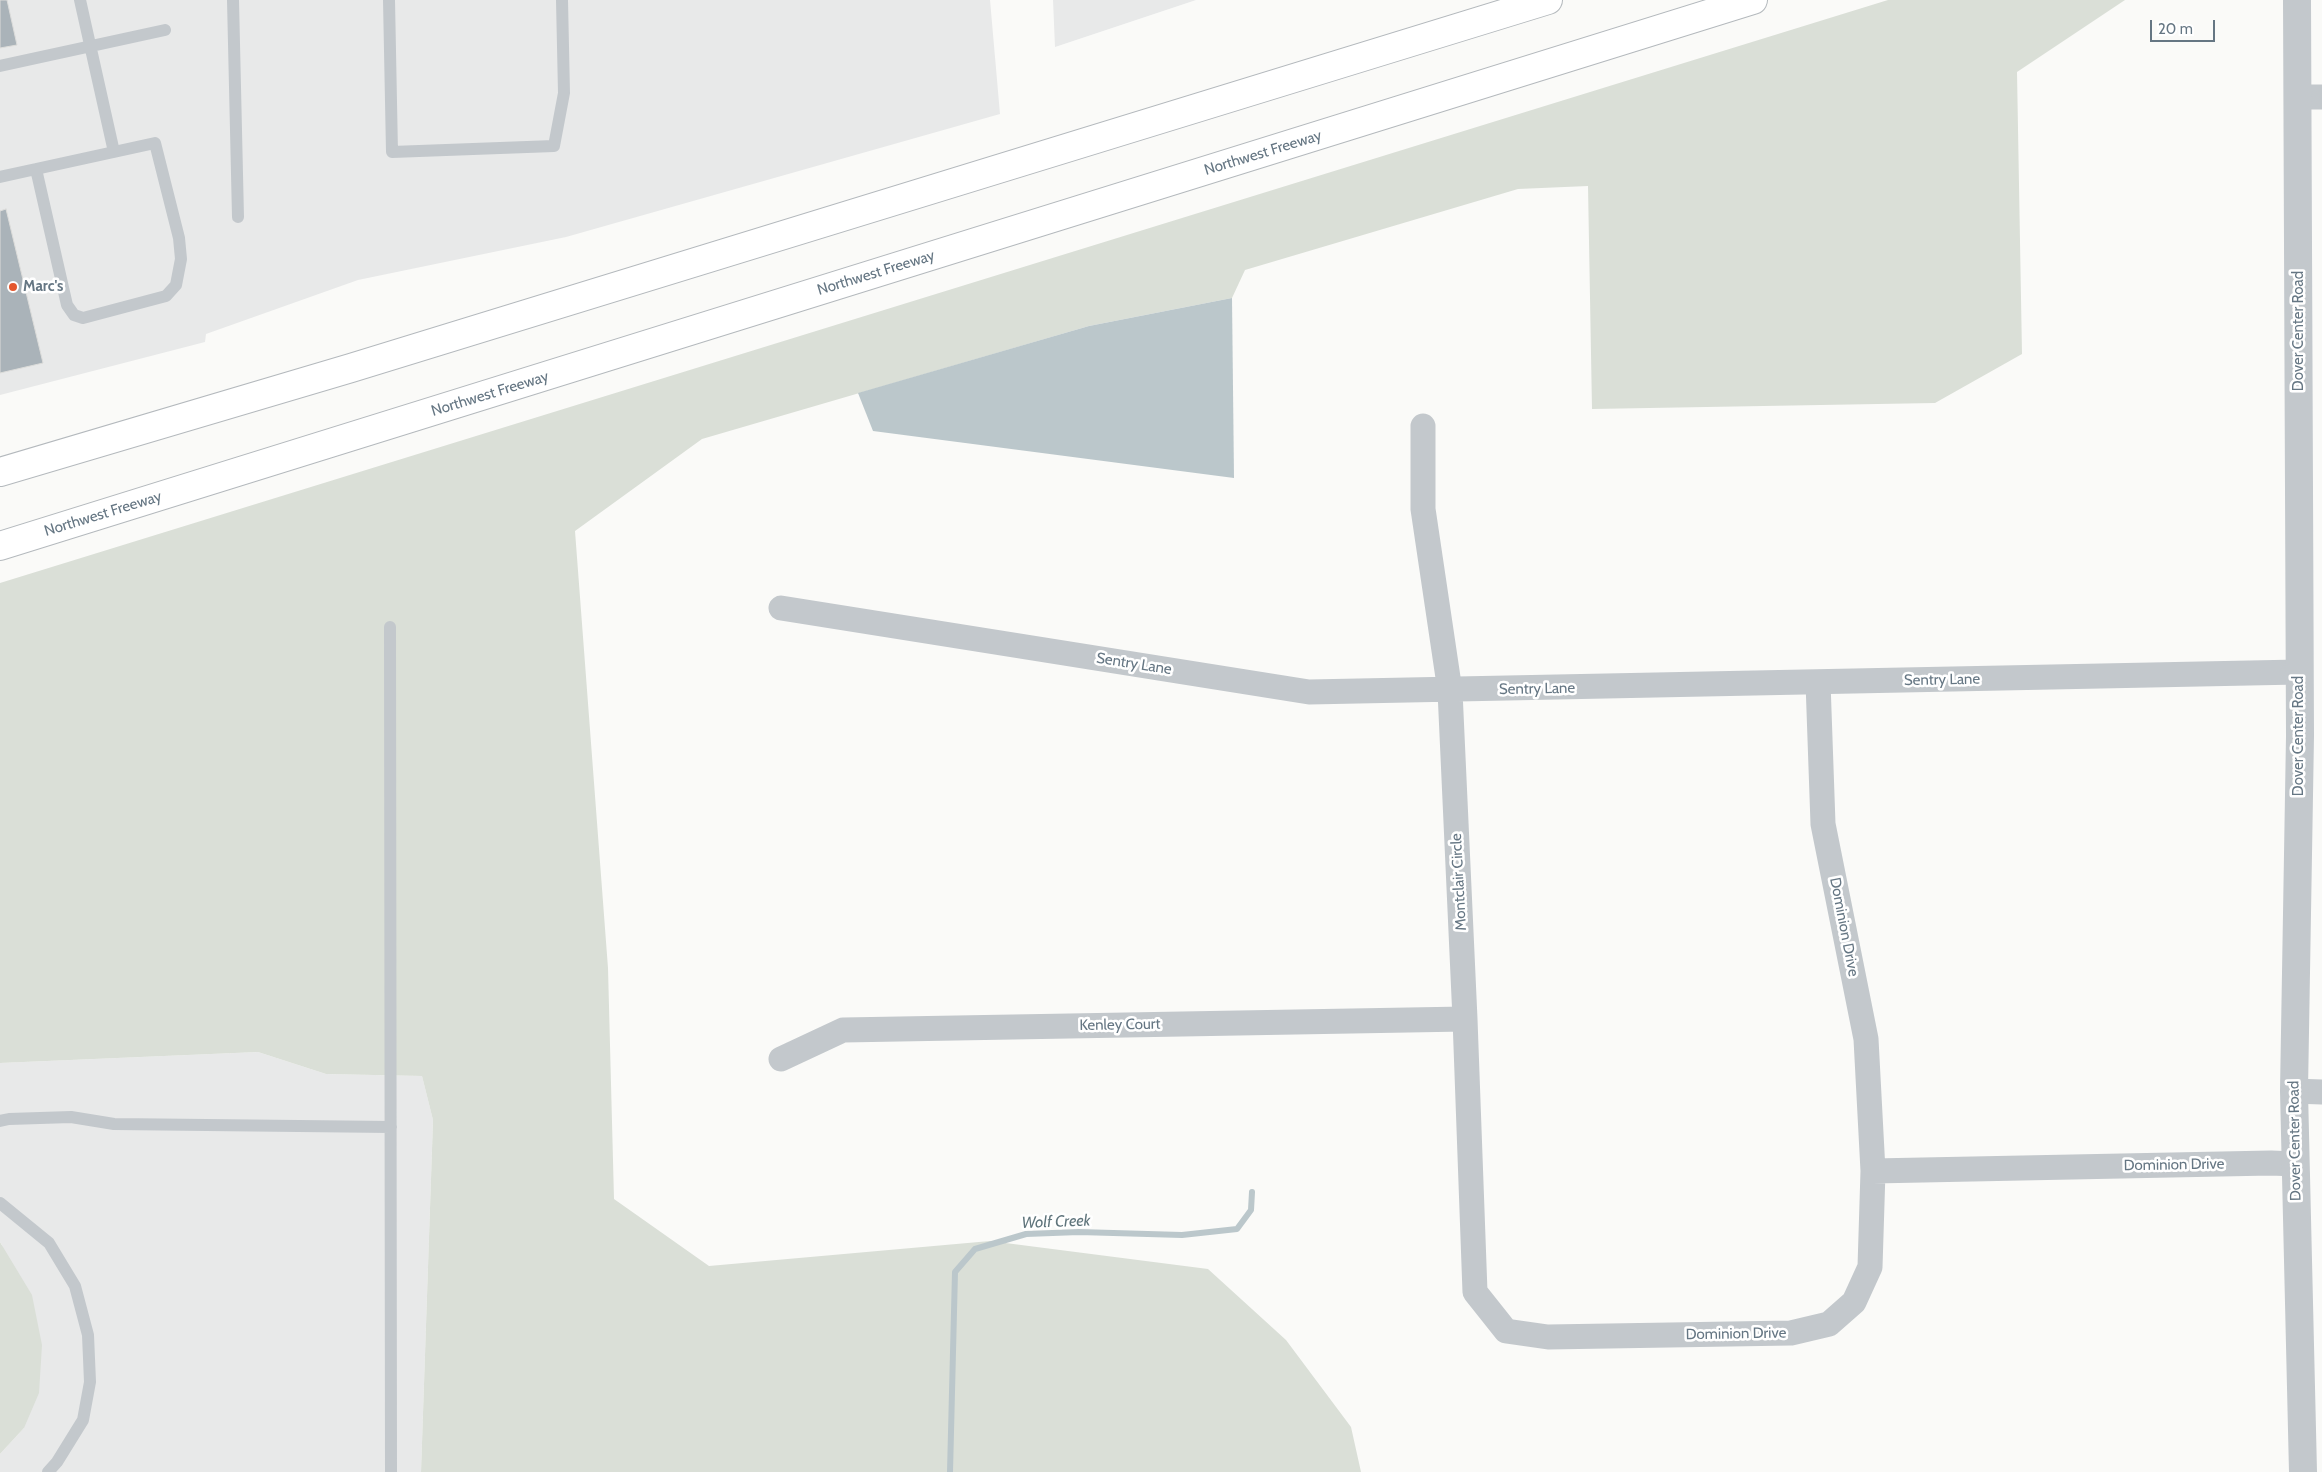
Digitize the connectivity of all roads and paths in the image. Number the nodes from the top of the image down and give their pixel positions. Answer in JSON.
{"nodes":[{"id":1,"x":80,"y":0,"type":"edge"},
{"id":2,"x":233,"y":0,"type":"edge"},
{"id":3,"x":389,"y":0,"type":"edge"},
{"id":4,"x":562,"y":0,"type":"edge"},
{"id":5,"x":1548,"y":0,"type":"edge"},
{"id":6,"x":1753,"y":0,"type":"edge"},
{"id":7,"x":2297,"y":0,"type":"edge"},
{"id":8,"x":165,"y":30,"type":"dead end"},
{"id":9,"x":90,"y":44,"type":"junction"},
{"id":10,"x":0,"y":66,"type":"edge"},
{"id":11,"x":2310,"y":97,"type":"edge"},
{"id":12,"x":114,"y":152,"type":"junction"},
{"id":13,"x":36,"y":169,"type":"junction"},
{"id":14,"x":0,"y":177,"type":"edge"},
{"id":15,"x":238,"y":217,"type":"dead end"},
{"id":16,"x":1423,"y":426,"type":"dead end"},
{"id":17,"x":0,"y":472,"type":"edge"},
{"id":18,"x":0,"y":546,"type":"edge"},
{"id":19,"x":781,"y":608,"type":"dead end"},
{"id":20,"x":390,"y":626,"type":"dead end"},
{"id":21,"x":2299,"y":672,"type":"junction"},
{"id":22,"x":1818,"y":682,"type":"junction"},
{"id":23,"x":1450,"y":691,"type":"junction"},
{"id":24,"x":1465,"y":1019,"type":"junction"},
{"id":25,"x":781,"y":1060,"type":"dead end"},
{"id":26,"x":2294,"y":1091,"type":"junction"},
{"id":27,"x":2322,"y":1092,"type":"edge"},
{"id":28,"x":0,"y":1121,"type":"edge"},
{"id":29,"x":391,"y":1127,"type":"junction"},
{"id":30,"x":2295,"y":1164,"type":"junction"},
{"id":31,"x":1873,"y":1171,"type":"junction"},
{"id":32,"x":0,"y":1203,"type":"edge"},
{"id":33,"x":1506,"y":1330,"type":"joint"},
{"id":34,"x":48,"y":1472,"type":"edge"},
{"id":35,"x":391,"y":1472,"type":"edge"},
{"id":36,"x":2303,"y":1472,"type":"edge"}],
"edges":[{"from":1,"to":9,"type":"lane"},
{"from":2,"to":15,"type":"lane"},
{"from":3,"to":4,"type":"lane"},
{"from":5,"to":17,"type":"highway"},
{"from":6,"to":18,"type":"highway","name":"Northwest Freeway"},
{"from":7,"to":11,"type":"street","name":"Dover Center Road"},
{"from":8,"to":9,"type":"lane"},
{"from":9,"to":10,"type":"lane"},
{"from":9,"to":12,"type":"lane"},
{"from":11,"to":21,"type":"street","name":"Dover Center Road"},
{"from":12,"to":13,"type":"lane"},
{"from":12,"to":13,"type":"lane"},
{"from":13,"to":14,"type":"lane"},
{"from":16,"to":23,"type":"street","name":"Montclair Circle"},
{"from":19,"to":23,"type":"street","name":"Sentry Lane"},
{"from":20,"to":29,"type":"lane"},
{"from":21,"to":22,"type":"street","name":"Sentry Lane"},
{"from":21,"to":26,"type":"street","name":"Dover Center Road"},
{"from":22,"to":23,"type":"street","name":"Sentry Lane"},
{"from":22,"to":31,"type":"street","name":"Dominion Drive"},
{"from":23,"to":24,"type":"street","name":"Montclair Circle"},
{"from":24,"to":25,"type":"street","name":"Kenley Court"},
{"from":24,"to":33,"type":"street","name":"Montclair Circle"},
{"from":26,"to":27,"type":"street"},
{"from":26,"to":30,"type":"street","name":"Dover Center Road"},
{"from":28,"to":29,"type":"lane"},
{"from":29,"to":35,"type":"lane"},
{"from":30,"to":31,"type":"street","name":"Dominion Drive"},
{"from":30,"to":36,"type":"street","name":"Dover Center Road"},
{"from":31,"to":33,"type":"street","name":"Dominion Drive"},
{"from":32,"to":34,"type":"lane"}]}
